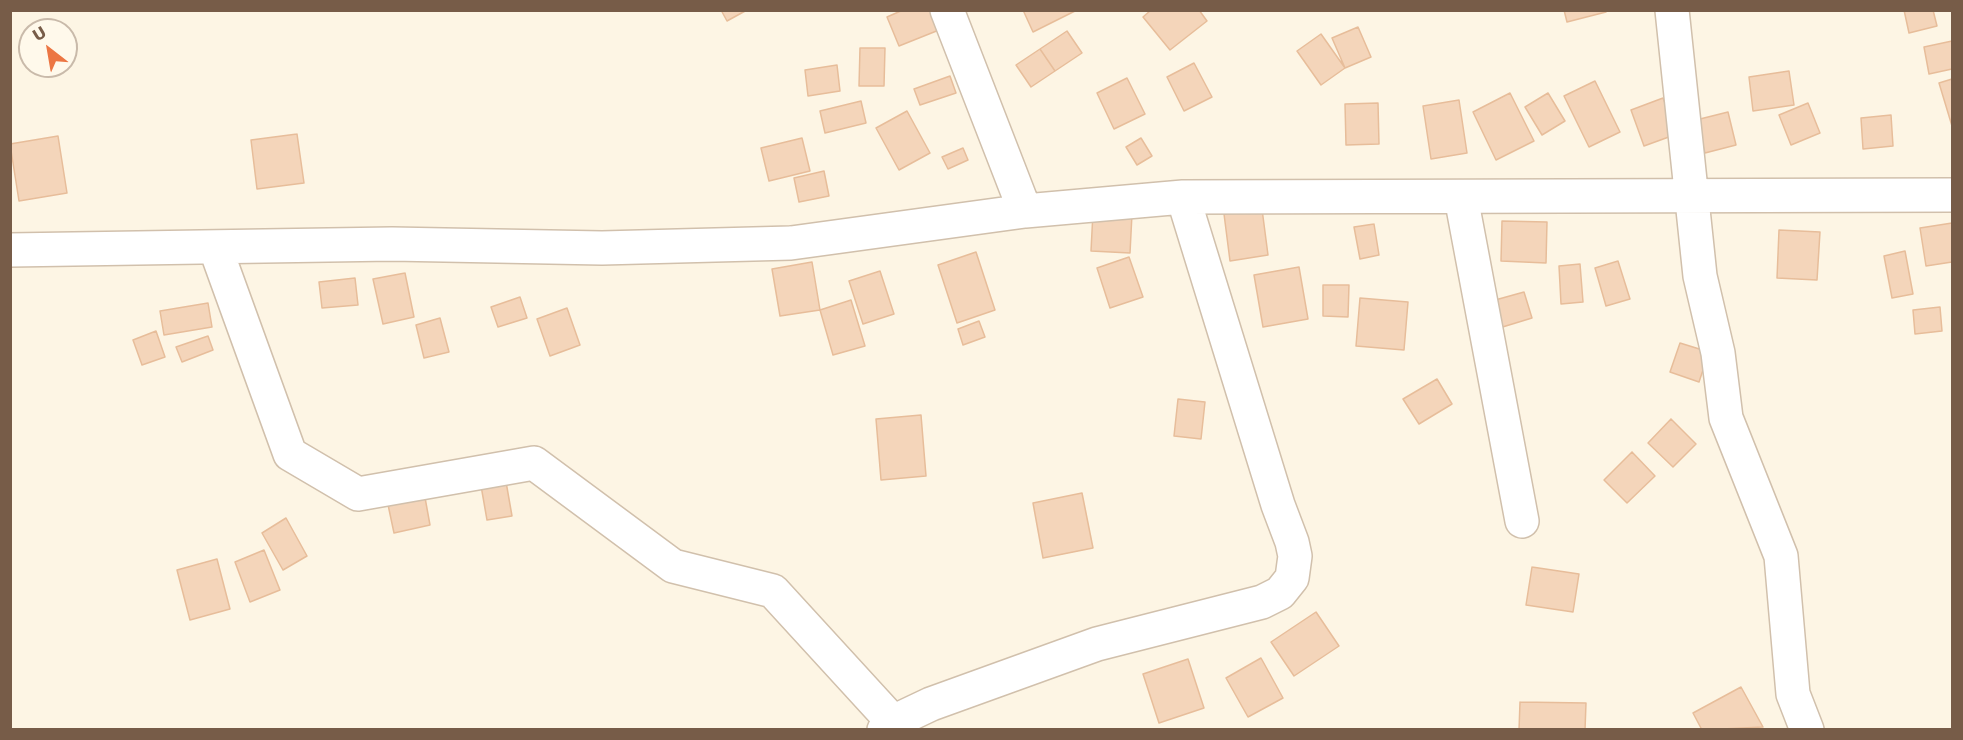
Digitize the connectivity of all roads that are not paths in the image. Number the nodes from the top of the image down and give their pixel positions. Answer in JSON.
{"nodes":[{"id":1,"x":946,"y":10,"type":"edge"},
{"id":2,"x":1672,"y":10,"type":"edge"},
{"id":3,"x":1953,"y":195,"type":"edge"},
{"id":4,"x":1183,"y":197,"type":"junction"},
{"id":5,"x":1461,"y":197,"type":"junction"},
{"id":6,"x":1692,"y":197,"type":"junction"},
{"id":7,"x":1025,"y":211,"type":"junction"},
{"id":8,"x":215,"y":247,"type":"junction"},
{"id":9,"x":10,"y":250,"type":"edge"},
{"id":10,"x":1522,"y":521,"type":"dead end"},
{"id":11,"x":889,"y":725,"type":"edge"},
{"id":12,"x":1807,"y":729,"type":"edge"}],
"edges":[{"from":1,"to":7,"type":"street"},
{"from":2,"to":6,"type":"street"},
{"from":3,"to":6,"type":"street"},
{"from":4,"to":5,"type":"street"},
{"from":4,"to":7,"type":"street"},
{"from":4,"to":11,"type":"street"},
{"from":5,"to":6,"type":"street"},
{"from":5,"to":10,"type":"street"},
{"from":6,"to":12,"type":"street"},
{"from":7,"to":8,"type":"street"},
{"from":8,"to":9,"type":"street"},
{"from":8,"to":11,"type":"street"}]}
